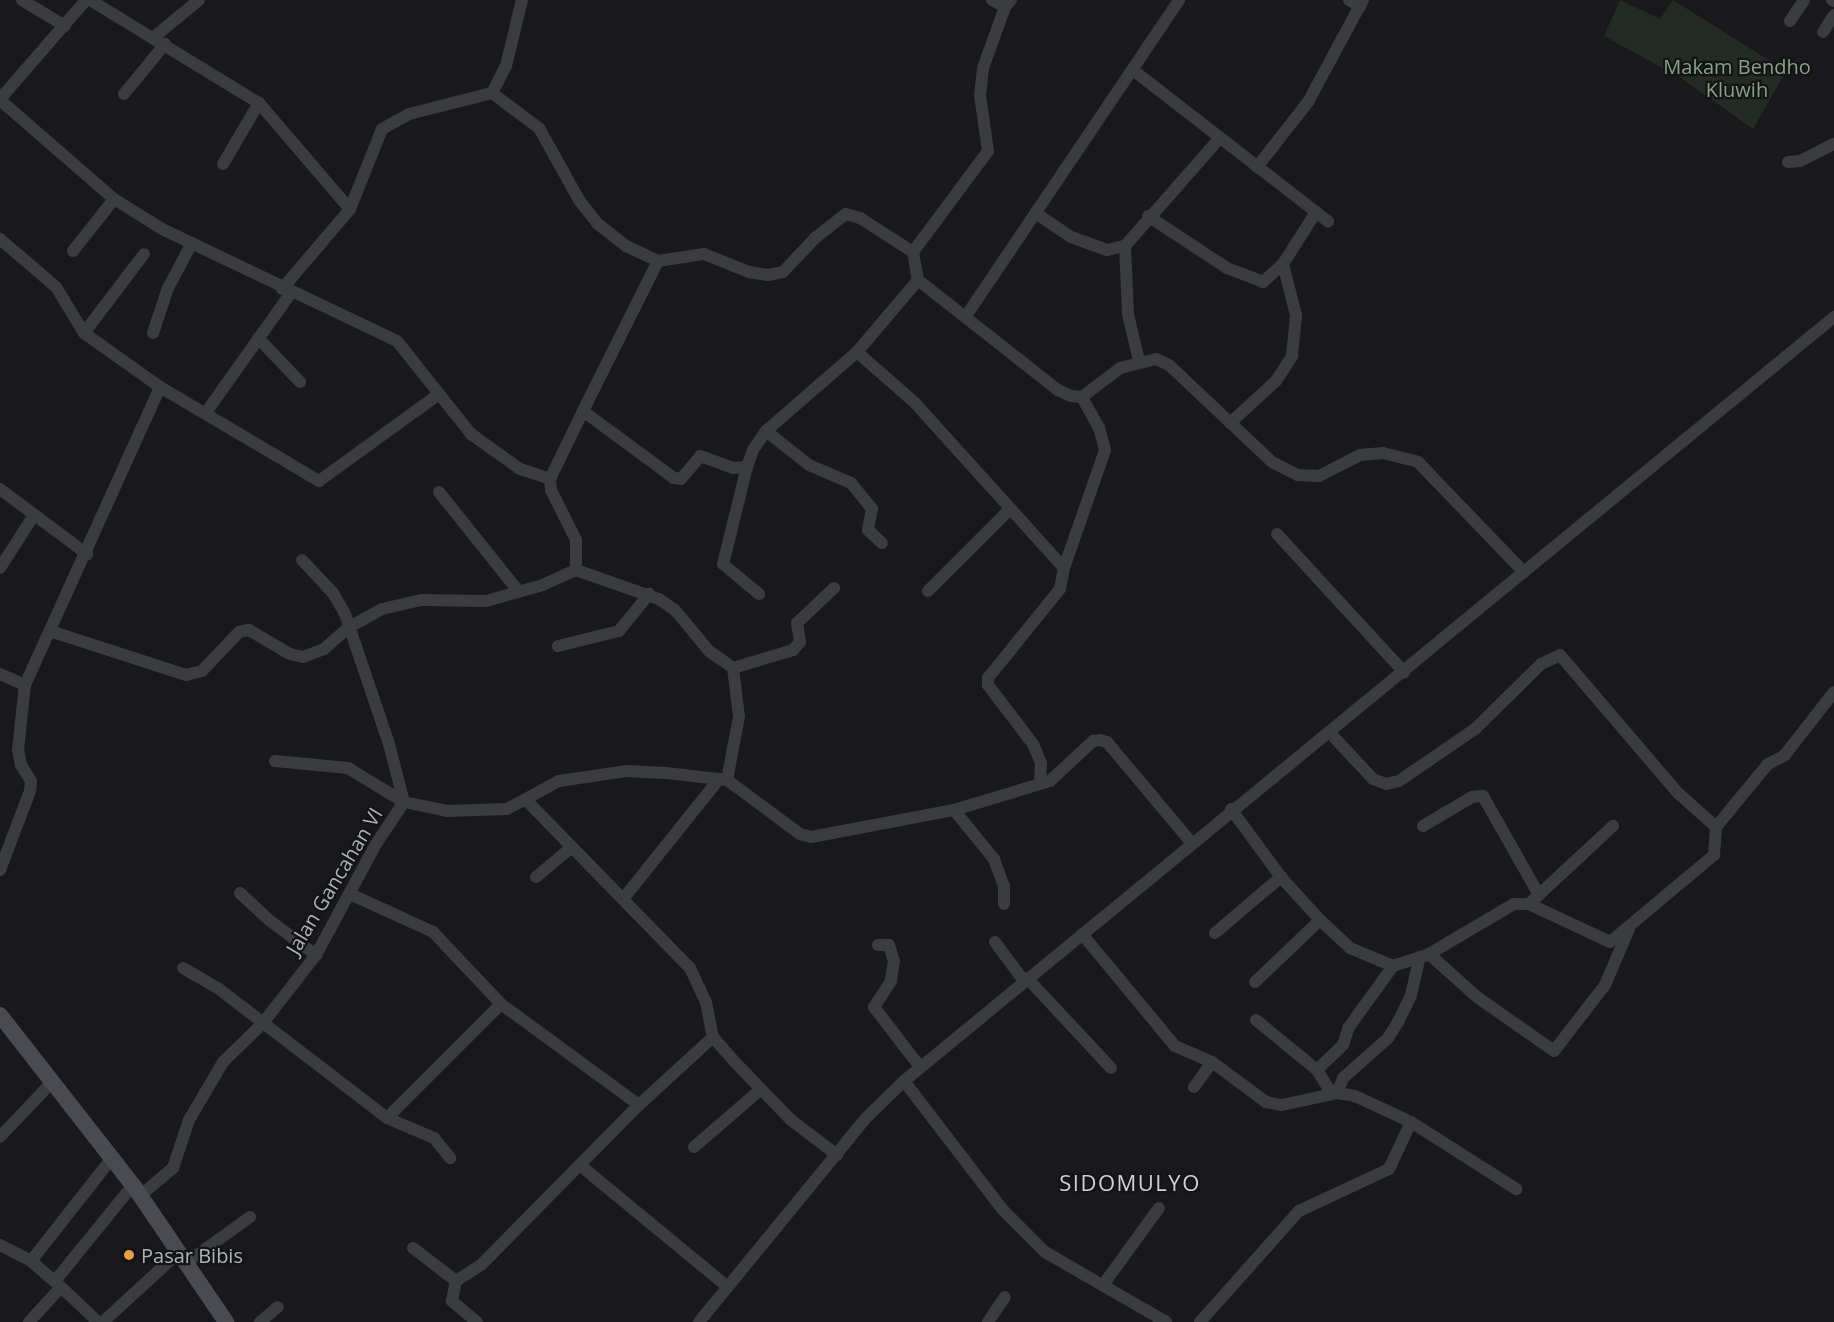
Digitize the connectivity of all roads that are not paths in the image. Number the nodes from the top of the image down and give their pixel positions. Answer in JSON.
{"nodes":[{"id":1,"x":22,"y":0,"type":"edge"},
{"id":2,"x":88,"y":0,"type":"edge"},
{"id":3,"x":199,"y":0,"type":"edge"},
{"id":4,"x":522,"y":0,"type":"edge"},
{"id":5,"x":992,"y":0,"type":"edge"},
{"id":6,"x":1179,"y":0,"type":"edge"},
{"id":7,"x":1804,"y":0,"type":"edge"},
{"id":8,"x":1357,"y":2,"type":"edge"},
{"id":9,"x":1008,"y":4,"type":"edge"},
{"id":10,"x":1834,"y":15,"type":"edge"},
{"id":11,"x":1790,"y":21,"type":"dead end"},
{"id":12,"x":65,"y":26,"type":"junction"},
{"id":13,"x":1823,"y":32,"type":"dead end"},
{"id":14,"x":154,"y":37,"type":"junction"},
{"id":15,"x":165,"y":44,"type":"junction"},
{"id":16,"x":1133,"y":70,"type":"junction"},
{"id":17,"x":492,"y":93,"type":"junction"},
{"id":18,"x":124,"y":94,"type":"dead end"},
{"id":19,"x":0,"y":99,"type":"edge"},
{"id":20,"x":259,"y":103,"type":"junction"},
{"id":21,"x":1220,"y":138,"type":"junction"},
{"id":22,"x":1834,"y":144,"type":"edge"},
{"id":23,"x":1788,"y":162,"type":"dead end"},
{"id":24,"x":223,"y":164,"type":"dead end"},
{"id":25,"x":1257,"y":167,"type":"junction"},
{"id":26,"x":114,"y":199,"type":"junction"},
{"id":27,"x":350,"y":209,"type":"junction"},
{"id":28,"x":1316,"y":212,"type":"junction"},
{"id":29,"x":1037,"y":214,"type":"junction"},
{"id":30,"x":1149,"y":216,"type":"junction"},
{"id":31,"x":1328,"y":221,"type":"dead end"},
{"id":32,"x":0,"y":239,"type":"edge"},
{"id":33,"x":192,"y":243,"type":"junction"},
{"id":34,"x":1125,"y":246,"type":"junction"},
{"id":35,"x":73,"y":251,"type":"dead end"},
{"id":36,"x":913,"y":252,"type":"junction"},
{"id":37,"x":144,"y":254,"type":"dead end"},
{"id":38,"x":658,"y":261,"type":"junction"},
{"id":39,"x":1283,"y":264,"type":"junction"},
{"id":40,"x":918,"y":280,"type":"junction"},
{"id":41,"x":286,"y":291,"type":"junction"},
{"id":42,"x":966,"y":316,"type":"junction"},
{"id":43,"x":1834,"y":317,"type":"edge"},
{"id":44,"x":84,"y":333,"type":"junction"},
{"id":45,"x":153,"y":333,"type":"dead end"},
{"id":46,"x":258,"y":338,"type":"junction"},
{"id":47,"x":857,"y":352,"type":"junction"},
{"id":48,"x":1138,"y":361,"type":"junction"},
{"id":49,"x":300,"y":382,"type":"dead end"},
{"id":50,"x":160,"y":387,"type":"junction"},
{"id":51,"x":439,"y":394,"type":"junction"},
{"id":52,"x":1082,"y":397,"type":"junction"},
{"id":53,"x":207,"y":411,"type":"junction"},
{"id":54,"x":583,"y":411,"type":"junction"},
{"id":55,"x":1230,"y":423,"type":"junction"},
{"id":56,"x":766,"y":431,"type":"junction"},
{"id":57,"x":747,"y":467,"type":"junction"},
{"id":58,"x":550,"y":479,"type":"junction"},
{"id":59,"x":0,"y":489,"type":"edge"},
{"id":60,"x":439,"y":492,"type":"dead end"},
{"id":61,"x":1009,"y":510,"type":"junction"},
{"id":62,"x":34,"y":515,"type":"junction"},
{"id":63,"x":1277,"y":534,"type":"dead end"},
{"id":64,"x":882,"y":543,"type":"dead end"},
{"id":65,"x":87,"y":554,"type":"junction"},
{"id":66,"x":302,"y":560,"type":"dead end"},
{"id":67,"x":0,"y":568,"type":"edge"},
{"id":68,"x":1064,"y":568,"type":"junction"},
{"id":69,"x":576,"y":570,"type":"junction"},
{"id":70,"x":1524,"y":572,"type":"junction"},
{"id":71,"x":834,"y":588,"type":"dead end"},
{"id":72,"x":928,"y":591,"type":"dead end"},
{"id":73,"x":519,"y":592,"type":"junction"},
{"id":74,"x":649,"y":594,"type":"junction"},
{"id":75,"x":759,"y":594,"type":"dead end"},
{"id":76,"x":348,"y":628,"type":"junction"},
{"id":77,"x":50,"y":631,"type":"junction"},
{"id":78,"x":558,"y":646,"type":"dead end"},
{"id":79,"x":733,"y":668,"type":"junction"},
{"id":80,"x":1404,"y":672,"type":"junction"},
{"id":81,"x":0,"y":674,"type":"edge"},
{"id":82,"x":25,"y":685,"type":"junction"},
{"id":83,"x":1834,"y":692,"type":"edge"},
{"id":84,"x":1330,"y":733,"type":"junction"},
{"id":85,"x":275,"y":761,"type":"dead end"},
{"id":86,"x":723,"y":780,"type":"junction"},
{"id":87,"x":1040,"y":783,"type":"junction"},
{"id":88,"x":527,"y":801,"type":"junction"},
{"id":89,"x":404,"y":802,"type":"junction"},
{"id":90,"x":1232,"y":809,"type":"junction"},
{"id":91,"x":954,"y":810,"type":"junction"},
{"id":92,"x":1423,"y":826,"type":"dead end"},
{"id":93,"x":1613,"y":826,"type":"dead end"},
{"id":94,"x":1716,"y":827,"type":"junction"},
{"id":95,"x":1191,"y":843,"type":"junction"},
{"id":96,"x":572,"y":847,"type":"junction"},
{"id":97,"x":0,"y":870,"type":"edge"},
{"id":98,"x":536,"y":877,"type":"dead end"},
{"id":99,"x":1281,"y":877,"type":"junction"},
{"id":100,"x":240,"y":893,"type":"dead end"},
{"id":101,"x":350,"y":894,"type":"junction"},
{"id":102,"x":623,"y":899,"type":"junction"},
{"id":103,"x":1534,"y":899,"type":"junction"},
{"id":104,"x":1004,"y":904,"type":"dead end"},
{"id":105,"x":1320,"y":921,"type":"junction"},
{"id":106,"x":1629,"y":929,"type":"junction"},
{"id":107,"x":1215,"y":933,"type":"dead end"},
{"id":108,"x":1082,"y":934,"type":"junction"},
{"id":109,"x":995,"y":942,"type":"dead end"},
{"id":110,"x":878,"y":945,"type":"dead end"},
{"id":111,"x":316,"y":955,"type":"junction"},
{"id":112,"x":1424,"y":955,"type":"junction"},
{"id":113,"x":1393,"y":966,"type":"junction"},
{"id":114,"x":183,"y":968,"type":"dead end"},
{"id":115,"x":1025,"y":979,"type":"junction"},
{"id":116,"x":1255,"y":982,"type":"dead end"},
{"id":117,"x":501,"y":1004,"type":"junction"},
{"id":118,"x":1256,"y":1020,"type":"dead end"},
{"id":119,"x":263,"y":1023,"type":"junction"},
{"id":120,"x":3,"y":1025,"type":"edge"},
{"id":121,"x":713,"y":1037,"type":"junction"},
{"id":122,"x":1212,"y":1062,"type":"junction"},
{"id":123,"x":920,"y":1067,"type":"junction"},
{"id":124,"x":1111,"y":1068,"type":"dead end"},
{"id":125,"x":1317,"y":1070,"type":"junction"},
{"id":126,"x":53,"y":1081,"type":"junction"},
{"id":127,"x":904,"y":1081,"type":"junction"},
{"id":128,"x":1194,"y":1088,"type":"dead end"},
{"id":129,"x":760,"y":1090,"type":"junction"},
{"id":130,"x":1335,"y":1094,"type":"junction"},
{"id":131,"x":639,"y":1105,"type":"junction"},
{"id":132,"x":387,"y":1118,"type":"junction"},
{"id":133,"x":1411,"y":1122,"type":"junction"},
{"id":134,"x":0,"y":1137,"type":"edge"},
{"id":135,"x":694,"y":1147,"type":"dead end"},
{"id":136,"x":837,"y":1155,"type":"junction"},
{"id":137,"x":112,"y":1158,"type":"junction"},
{"id":138,"x":450,"y":1158,"type":"dead end"},
{"id":139,"x":581,"y":1166,"type":"junction"},
{"id":140,"x":1516,"y":1189,"type":"dead end"},
{"id":141,"x":137,"y":1190,"type":"junction"},
{"id":142,"x":1159,"y":1208,"type":"dead end"},
{"id":143,"x":250,"y":1217,"type":"dead end"},
{"id":144,"x":0,"y":1245,"type":"edge"},
{"id":145,"x":413,"y":1248,"type":"dead end"},
{"id":146,"x":183,"y":1258,"type":"junction"},
{"id":147,"x":31,"y":1261,"type":"junction"},
{"id":148,"x":456,"y":1281,"type":"junction"},
{"id":149,"x":58,"y":1284,"type":"junction"},
{"id":150,"x":1103,"y":1285,"type":"junction"},
{"id":151,"x":728,"y":1287,"type":"junction"},
{"id":152,"x":1005,"y":1297,"type":"dead end"},
{"id":153,"x":278,"y":1307,"type":"dead end"},
{"id":154,"x":29,"y":1322,"type":"edge"},
{"id":155,"x":98,"y":1322,"type":"edge"},
{"id":156,"x":103,"y":1322,"type":"edge"},
{"id":157,"x":226,"y":1322,"type":"edge"},
{"id":158,"x":261,"y":1322,"type":"edge"},
{"id":159,"x":477,"y":1322,"type":"edge"},
{"id":160,"x":699,"y":1322,"type":"edge"},
{"id":161,"x":988,"y":1322,"type":"edge"},
{"id":162,"x":1166,"y":1322,"type":"edge"},
{"id":163,"x":1200,"y":1322,"type":"edge"}],
"edges":[{"from":1,"to":12,"type":"street"},
{"from":2,"to":12,"type":"street"},
{"from":2,"to":14,"type":"street"},
{"from":3,"to":14,"type":"street"},
{"from":4,"to":17,"type":"street"},
{"from":5,"to":9,"type":"street"},
{"from":6,"to":16,"type":"street"},
{"from":7,"to":11,"type":"street"},
{"from":8,"to":25,"type":"street"},
{"from":9,"to":36,"type":"street"},
{"from":10,"to":13,"type":"street"},
{"from":12,"to":19,"type":"street"},
{"from":14,"to":15,"type":"street"},
{"from":15,"to":18,"type":"street"},
{"from":15,"to":20,"type":"street"},
{"from":16,"to":21,"type":"street"},
{"from":16,"to":29,"type":"street"},
{"from":17,"to":27,"type":"street"},
{"from":17,"to":38,"type":"street"},
{"from":19,"to":26,"type":"street"},
{"from":20,"to":24,"type":"street"},
{"from":20,"to":27,"type":"street"},
{"from":21,"to":25,"type":"street"},
{"from":21,"to":30,"type":"street"},
{"from":22,"to":23,"type":"street"},
{"from":25,"to":28,"type":"street"},
{"from":26,"to":33,"type":"street"},
{"from":26,"to":35,"type":"street"},
{"from":27,"to":41,"type":"street"},
{"from":28,"to":31,"type":"street"},
{"from":28,"to":39,"type":"street"},
{"from":29,"to":34,"type":"street"},
{"from":29,"to":42,"type":"street"},
{"from":30,"to":34,"type":"street"},
{"from":30,"to":39,"type":"street"},
{"from":32,"to":44,"type":"street"},
{"from":33,"to":41,"type":"street"},
{"from":33,"to":45,"type":"street"},
{"from":34,"to":48,"type":"street"},
{"from":36,"to":38,"type":"street"},
{"from":36,"to":40,"type":"street"},
{"from":37,"to":44,"type":"street"},
{"from":38,"to":54,"type":"street"},
{"from":39,"to":55,"type":"street"},
{"from":40,"to":42,"type":"street"},
{"from":40,"to":47,"type":"street"},
{"from":41,"to":46,"type":"street"},
{"from":41,"to":51,"type":"street"},
{"from":42,"to":52,"type":"street"},
{"from":43,"to":70,"type":"street"},
{"from":44,"to":50,"type":"street"},
{"from":46,"to":49,"type":"street"},
{"from":46,"to":53,"type":"street"},
{"from":47,"to":56,"type":"street"},
{"from":47,"to":61,"type":"street"},
{"from":48,"to":52,"type":"street"},
{"from":48,"to":55,"type":"street"},
{"from":50,"to":53,"type":"street"},
{"from":50,"to":65,"type":"street"},
{"from":51,"to":53,"type":"street"},
{"from":51,"to":58,"type":"street"},
{"from":52,"to":68,"type":"street"},
{"from":54,"to":57,"type":"street"},
{"from":54,"to":58,"type":"street"},
{"from":55,"to":70,"type":"street"},
{"from":56,"to":57,"type":"street"},
{"from":56,"to":64,"type":"street"},
{"from":57,"to":75,"type":"street"},
{"from":58,"to":69,"type":"street"},
{"from":59,"to":62,"type":"street"},
{"from":60,"to":73,"type":"street"},
{"from":61,"to":68,"type":"street"},
{"from":61,"to":72,"type":"street"},
{"from":62,"to":65,"type":"street"},
{"from":62,"to":67,"type":"street"},
{"from":63,"to":80,"type":"street"},
{"from":65,"to":77,"type":"street"},
{"from":66,"to":76,"type":"street"},
{"from":68,"to":87,"type":"street"},
{"from":69,"to":73,"type":"street"},
{"from":69,"to":74,"type":"street"},
{"from":70,"to":80,"type":"street"},
{"from":71,"to":79,"type":"street"},
{"from":73,"to":76,"type":"street"},
{"from":74,"to":78,"type":"street"},
{"from":74,"to":79,"type":"street"},
{"from":76,"to":77,"type":"street"},
{"from":76,"to":89,"type":"street"},
{"from":77,"to":82,"type":"street"},
{"from":79,"to":86,"type":"street"},
{"from":80,"to":84,"type":"street"},
{"from":81,"to":82,"type":"street"},
{"from":82,"to":97,"type":"street"},
{"from":83,"to":94,"type":"street"},
{"from":84,"to":90,"type":"street"},
{"from":84,"to":94,"type":"street"},
{"from":85,"to":89,"type":"street"},
{"from":86,"to":88,"type":"street","name":"Jalan Gancahan VI"},
{"from":86,"to":91,"type":"street","name":"Jalan Gancahan VI"},
{"from":86,"to":102,"type":"street"},
{"from":87,"to":91,"type":"street","name":"Jalan Gancahan VI"},
{"from":87,"to":95,"type":"street","name":"Jalan Gancahan VI"},
{"from":88,"to":89,"type":"street","name":"Jalan Gancahan VI"},
{"from":88,"to":96,"type":"street"},
{"from":89,"to":101,"type":"street","name":"Jalan Gancahan VI"},
{"from":90,"to":95,"type":"street"},
{"from":90,"to":99,"type":"street"},
{"from":91,"to":104,"type":"street"},
{"from":92,"to":103,"type":"street"},
{"from":93,"to":103,"type":"street"},
{"from":94,"to":106,"type":"street"},
{"from":95,"to":108,"type":"street"},
{"from":96,"to":98,"type":"street"},
{"from":96,"to":102,"type":"street"},
{"from":99,"to":105,"type":"street"},
{"from":99,"to":107,"type":"street"},
{"from":100,"to":111,"type":"street"},
{"from":101,"to":111,"type":"street","name":"Jalan Gancahan VI"},
{"from":101,"to":117,"type":"street"},
{"from":102,"to":121,"type":"street"},
{"from":103,"to":106,"type":"street"},
{"from":103,"to":112,"type":"street"},
{"from":105,"to":113,"type":"street"},
{"from":105,"to":116,"type":"street"},
{"from":106,"to":112,"type":"street"},
{"from":108,"to":115,"type":"street"},
{"from":108,"to":122,"type":"street"},
{"from":109,"to":115,"type":"street"},
{"from":110,"to":123,"type":"street"},
{"from":111,"to":119,"type":"street","name":"Jalan Gancahan VI"},
{"from":112,"to":113,"type":"street"},
{"from":112,"to":130,"type":"street"},
{"from":113,"to":125,"type":"street"},
{"from":114,"to":119,"type":"street"},
{"from":115,"to":123,"type":"street"},
{"from":115,"to":124,"type":"street"},
{"from":117,"to":131,"type":"street"},
{"from":117,"to":132,"type":"street"},
{"from":118,"to":125,"type":"street"},
{"from":119,"to":132,"type":"street"},
{"from":119,"to":141,"type":"street","name":"Jalan Gancahan VI"},
{"from":120,"to":126,"type":"main road"},
{"from":121,"to":129,"type":"street"},
{"from":121,"to":131,"type":"street"},
{"from":122,"to":128,"type":"street"},
{"from":122,"to":130,"type":"street"},
{"from":123,"to":127,"type":"street"},
{"from":125,"to":130,"type":"street"},
{"from":126,"to":134,"type":"street"},
{"from":126,"to":137,"type":"main road"},
{"from":127,"to":136,"type":"street"},
{"from":127,"to":150,"type":"street"},
{"from":129,"to":135,"type":"street"},
{"from":129,"to":136,"type":"street"},
{"from":130,"to":133,"type":"street"},
{"from":131,"to":139,"type":"street"},
{"from":132,"to":138,"type":"street"},
{"from":133,"to":140,"type":"street"},
{"from":133,"to":163,"type":"street"},
{"from":136,"to":151,"type":"street"},
{"from":137,"to":141,"type":"main road"},
{"from":137,"to":147,"type":"street"},
{"from":139,"to":148,"type":"street"},
{"from":139,"to":151,"type":"street"},
{"from":141,"to":146,"type":"main road"},
{"from":141,"to":149,"type":"street","name":"Jalan Gancahan VI"},
{"from":142,"to":150,"type":"street"},
{"from":143,"to":146,"type":"street"},
{"from":144,"to":147,"type":"street"},
{"from":145,"to":148,"type":"street"},
{"from":146,"to":156,"type":"street"},
{"from":146,"to":157,"type":"main road"},
{"from":147,"to":149,"type":"street"},
{"from":148,"to":159,"type":"street"},
{"from":149,"to":154,"type":"street","name":"Jalan Gancahan VI"},
{"from":149,"to":155,"type":"street"},
{"from":150,"to":162,"type":"street"},
{"from":151,"to":160,"type":"street"},
{"from":152,"to":161,"type":"street"},
{"from":153,"to":158,"type":"street"}]}
